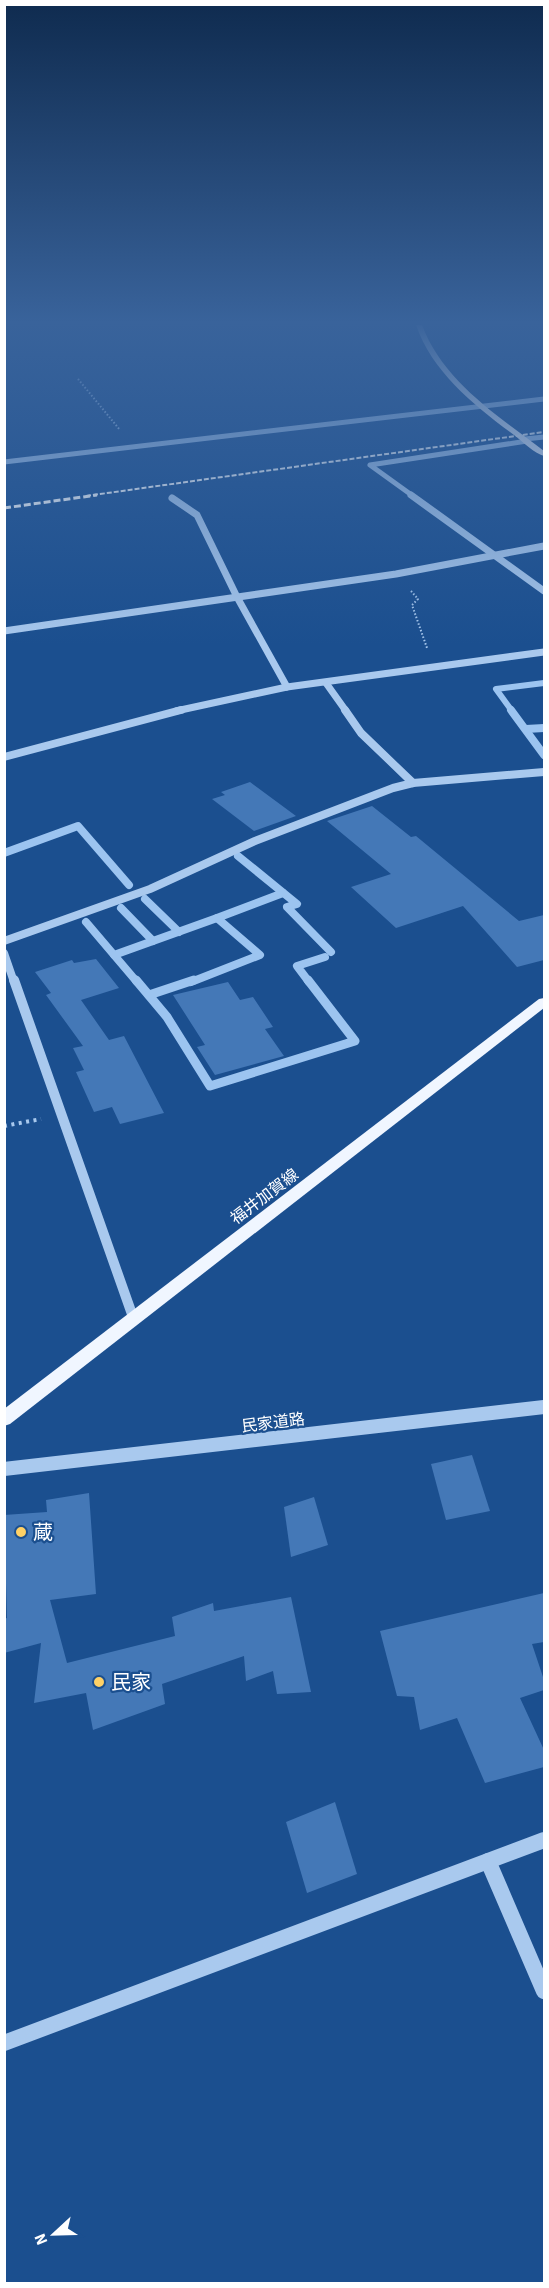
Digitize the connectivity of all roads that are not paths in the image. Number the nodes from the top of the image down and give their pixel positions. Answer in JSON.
{"nodes":[{"id":1,"x":260,"y":432,"type":"edge"},
{"id":2,"x":515,"y":432,"type":"edge"},
{"id":3,"x":544,"y":436,"type":"edge"},
{"id":4,"x":526,"y":440,"type":"junction"},
{"id":5,"x":544,"y":454,"type":"edge"},
{"id":6,"x":4,"y":462,"type":"edge"},
{"id":7,"x":172,"y":498,"type":"dead end"},
{"id":8,"x":544,"y":546,"type":"edge"},
{"id":9,"x":494,"y":555,"type":"junction"},
{"id":10,"x":544,"y":591,"type":"edge"},
{"id":11,"x":237,"y":597,"type":"junction"},
{"id":12,"x":4,"y":631,"type":"edge"},
{"id":13,"x":544,"y":652,"type":"edge"},
{"id":14,"x":326,"y":683,"type":"junction"},
{"id":15,"x":287,"y":687,"type":"junction"},
{"id":16,"x":4,"y":757,"type":"edge"},
{"id":17,"x":544,"y":772,"type":"edge"},
{"id":18,"x":413,"y":783,"type":"junction"},
{"id":19,"x":4,"y":941,"type":"edge"},
{"id":20,"x":4,"y":953,"type":"edge"},
{"id":21,"x":17,"y":988,"type":"junction"},
{"id":22,"x":4,"y":992,"type":"edge"},
{"id":23,"x":544,"y":1002,"type":"edge"},
{"id":24,"x":133,"y":1317,"type":"junction"},
{"id":25,"x":544,"y":1407,"type":"edge"},
{"id":26,"x":4,"y":1419,"type":"edge"},
{"id":27,"x":4,"y":1469,"type":"edge"},
{"id":28,"x":544,"y":1840,"type":"edge"},
{"id":29,"x":488,"y":1861,"type":"junction"},
{"id":30,"x":544,"y":1991,"type":"edge"},
{"id":31,"x":4,"y":2043,"type":"edge"}],
"edges":[{"from":1,"to":6,"type":"street"},
{"from":2,"to":4,"type":"main road"},
{"from":3,"to":4,"type":"street"},
{"from":4,"to":5,"type":"main road"},
{"from":4,"to":9,"type":"street"},
{"from":7,"to":11,"type":"street"},
{"from":8,"to":9,"type":"street"},
{"from":9,"to":10,"type":"street"},
{"from":9,"to":11,"type":"street"},
{"from":11,"to":12,"type":"street"},
{"from":11,"to":15,"type":"street"},
{"from":13,"to":14,"type":"street"},
{"from":14,"to":15,"type":"street"},
{"from":14,"to":18,"type":"street"},
{"from":15,"to":16,"type":"street"},
{"from":17,"to":18,"type":"street"},
{"from":18,"to":19,"type":"street"},
{"from":20,"to":21,"type":"street"},
{"from":21,"to":22,"type":"street"},
{"from":21,"to":24,"type":"street"},
{"from":23,"to":24,"type":"main road","name":"福井加賀線"},
{"from":24,"to":26,"type":"main road","name":"福井加賀線"},
{"from":25,"to":27,"type":"street","name":"民家道路"},
{"from":28,"to":29,"type":"street"},
{"from":29,"to":30,"type":"street"},
{"from":29,"to":31,"type":"street"}]}
